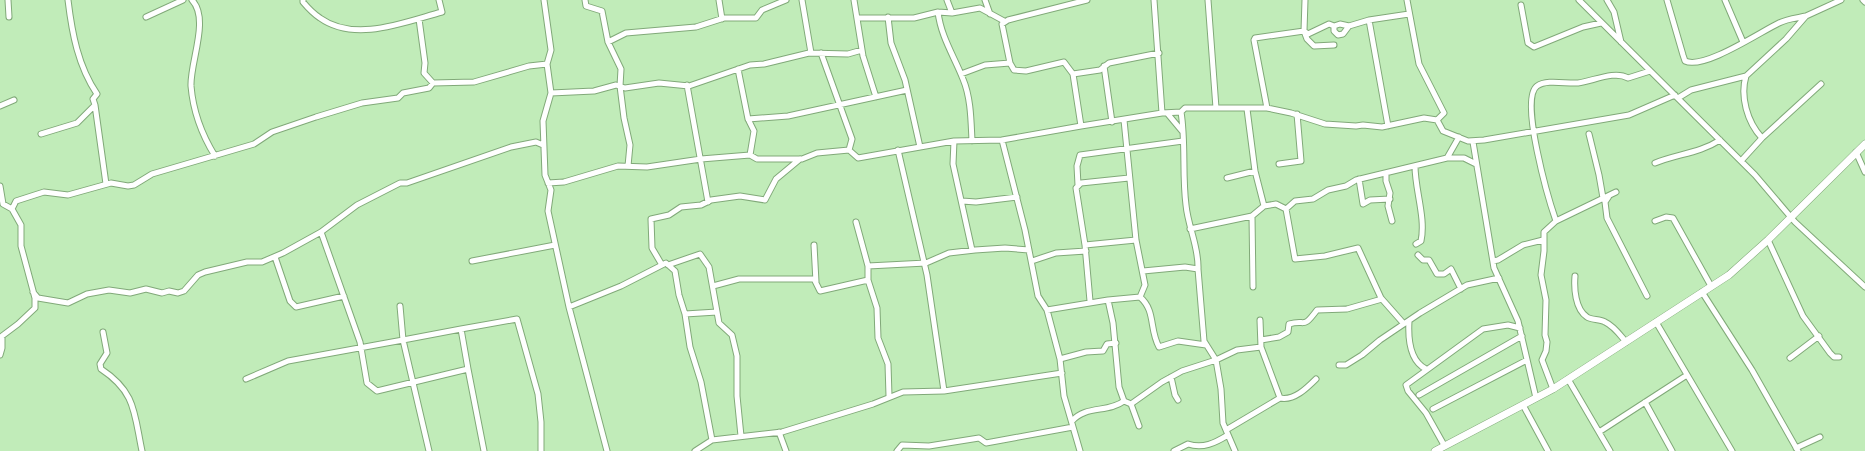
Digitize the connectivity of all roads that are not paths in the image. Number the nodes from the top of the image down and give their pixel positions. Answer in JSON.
{"nodes":[{"id":1,"x":8,"y":0,"type":"edge"},
{"id":2,"x":69,"y":0,"type":"edge"},
{"id":3,"x":183,"y":0,"type":"edge"},
{"id":4,"x":192,"y":0,"type":"edge"},
{"id":5,"x":303,"y":0,"type":"edge"},
{"id":6,"x":439,"y":0,"type":"edge"},
{"id":7,"x":543,"y":0,"type":"edge"},
{"id":8,"x":585,"y":0,"type":"edge"},
{"id":9,"x":719,"y":0,"type":"edge"},
{"id":10,"x":802,"y":0,"type":"edge"},
{"id":11,"x":854,"y":0,"type":"edge"},
{"id":12,"x":947,"y":0,"type":"edge"},
{"id":13,"x":985,"y":0,"type":"edge"},
{"id":14,"x":1087,"y":0,"type":"edge"},
{"id":15,"x":1154,"y":0,"type":"edge"},
{"id":16,"x":1208,"y":0,"type":"edge"},
{"id":17,"x":1305,"y":0,"type":"edge"},
{"id":18,"x":1407,"y":0,"type":"edge"},
{"id":19,"x":1579,"y":0,"type":"edge"},
{"id":20,"x":1607,"y":0,"type":"edge"},
{"id":21,"x":1667,"y":0,"type":"edge"},
{"id":22,"x":1725,"y":0,"type":"edge"},
{"id":23,"x":1841,"y":0,"type":"edge"},
{"id":24,"x":782,"y":1,"type":"edge"},
{"id":25,"x":1521,"y":5,"type":"dead end"},
{"id":26,"x":938,"y":12,"type":"junction"},
{"id":27,"x":952,"y":13,"type":"junction"},
{"id":28,"x":990,"y":14,"type":"junction"},
{"id":29,"x":1409,"y":14,"type":"junction"},
{"id":30,"x":1806,"y":16,"type":"junction"},
{"id":31,"x":9,"y":17,"type":"dead end"},
{"id":32,"x":146,"y":17,"type":"dead end"},
{"id":33,"x":888,"y":17,"type":"junction"},
{"id":34,"x":419,"y":18,"type":"junction"},
{"id":35,"x":858,"y":18,"type":"junction"},
{"id":36,"x":722,"y":19,"type":"junction"},
{"id":37,"x":1369,"y":20,"type":"junction"},
{"id":38,"x":1004,"y":21,"type":"junction"},
{"id":39,"x":1601,"y":23,"type":"junction"},
{"id":40,"x":1334,"y":26,"type":"junction"},
{"id":41,"x":1349,"y":26,"type":"junction"},
{"id":42,"x":1305,"y":31,"type":"junction"},
{"id":43,"x":608,"y":42,"type":"junction"},
{"id":44,"x":1743,"y":42,"type":"junction"},
{"id":45,"x":1622,"y":44,"type":"junction"},
{"id":46,"x":1334,"y":45,"type":"dead end"},
{"id":47,"x":862,"y":50,"type":"junction"},
{"id":48,"x":812,"y":53,"type":"junction"},
{"id":49,"x":821,"y":53,"type":"junction"},
{"id":50,"x":1159,"y":53,"type":"junction"},
{"id":51,"x":1010,"y":63,"type":"junction"},
{"id":52,"x":547,"y":64,"type":"junction"},
{"id":53,"x":1104,"y":66,"type":"junction"},
{"id":54,"x":738,"y":69,"type":"junction"},
{"id":55,"x":1650,"y":71,"type":"junction"},
{"id":56,"x":961,"y":74,"type":"junction"},
{"id":57,"x":1073,"y":74,"type":"junction"},
{"id":58,"x":1746,"y":76,"type":"junction"},
{"id":59,"x":433,"y":83,"type":"junction"},
{"id":60,"x":1821,"y":84,"type":"dead end"},
{"id":61,"x":620,"y":86,"type":"junction"},
{"id":62,"x":687,"y":86,"type":"junction"},
{"id":63,"x":907,"y":90,"type":"junction"},
{"id":64,"x":550,"y":93,"type":"junction"},
{"id":65,"x":876,"y":97,"type":"junction"},
{"id":66,"x":1677,"y":97,"type":"junction"},
{"id":67,"x":14,"y":100,"type":"dead end"},
{"id":68,"x":95,"y":105,"type":"junction"},
{"id":69,"x":841,"y":105,"type":"junction"},
{"id":70,"x":0,"y":106,"type":"edge"},
{"id":71,"x":1216,"y":108,"type":"junction"},
{"id":72,"x":1266,"y":108,"type":"junction"},
{"id":73,"x":1247,"y":109,"type":"junction"},
{"id":74,"x":1181,"y":112,"type":"junction"},
{"id":75,"x":1165,"y":113,"type":"junction"},
{"id":76,"x":1297,"y":114,"type":"junction"},
{"id":77,"x":748,"y":119,"type":"junction"},
{"id":78,"x":1124,"y":120,"type":"junction"},
{"id":79,"x":1437,"y":120,"type":"junction"},
{"id":80,"x":1112,"y":122,"type":"junction"},
{"id":81,"x":1081,"y":126,"type":"junction"},
{"id":82,"x":1388,"y":126,"type":"junction"},
{"id":83,"x":1183,"y":132,"type":"junction"},
{"id":84,"x":1533,"y":132,"type":"junction"},
{"id":85,"x":41,"y":134,"type":"dead end"},
{"id":86,"x":1589,"y":134,"type":"dead end"},
{"id":87,"x":1459,"y":137,"type":"junction"},
{"id":88,"x":1762,"y":138,"type":"junction"},
{"id":89,"x":1002,"y":140,"type":"junction"},
{"id":90,"x":1720,"y":140,"type":"junction"},
{"id":91,"x":954,"y":141,"type":"junction"},
{"id":92,"x":972,"y":141,"type":"junction"},
{"id":93,"x":1183,"y":141,"type":"junction"},
{"id":94,"x":1473,"y":142,"type":"junction"},
{"id":95,"x":1865,"y":144,"type":"edge"},
{"id":96,"x":543,"y":145,"type":"junction"},
{"id":97,"x":920,"y":147,"type":"junction"},
{"id":98,"x":1127,"y":149,"type":"junction"},
{"id":99,"x":849,"y":150,"type":"junction"},
{"id":100,"x":898,"y":150,"type":"junction"},
{"id":101,"x":1856,"y":152,"type":"junction"},
{"id":102,"x":750,"y":155,"type":"junction"},
{"id":103,"x":215,"y":156,"type":"junction"},
{"id":104,"x":1447,"y":158,"type":"junction"},
{"id":105,"x":701,"y":159,"type":"junction"},
{"id":106,"x":800,"y":159,"type":"junction"},
{"id":107,"x":1741,"y":161,"type":"junction"},
{"id":108,"x":1655,"y":162,"type":"dead end"},
{"id":109,"x":1279,"y":164,"type":"dead end"},
{"id":110,"x":1477,"y":165,"type":"junction"},
{"id":111,"x":628,"y":166,"type":"junction"},
{"id":112,"x":1415,"y":166,"type":"junction"},
{"id":113,"x":1255,"y":171,"type":"junction"},
{"id":114,"x":1865,"y":172,"type":"edge"},
{"id":115,"x":1386,"y":173,"type":"junction"},
{"id":116,"x":1129,"y":178,"type":"junction"},
{"id":117,"x":1227,"y":178,"type":"dead end"},
{"id":118,"x":1359,"y":179,"type":"junction"},
{"id":119,"x":548,"y":183,"type":"junction"},
{"id":120,"x":106,"y":184,"type":"junction"},
{"id":121,"x":1078,"y":185,"type":"junction"},
{"id":122,"x":0,"y":186,"type":"edge"},
{"id":123,"x":1616,"y":192,"type":"dead end"},
{"id":124,"x":1609,"y":195,"type":"junction"},
{"id":125,"x":1017,"y":197,"type":"junction"},
{"id":126,"x":1603,"y":198,"type":"junction"},
{"id":127,"x":1390,"y":200,"type":"junction"},
{"id":128,"x":962,"y":201,"type":"junction"},
{"id":129,"x":708,"y":202,"type":"junction"},
{"id":130,"x":1264,"y":206,"type":"junction"},
{"id":131,"x":12,"y":209,"type":"junction"},
{"id":132,"x":1286,"y":209,"type":"junction"},
{"id":133,"x":1252,"y":216,"type":"junction"},
{"id":134,"x":1791,"y":218,"type":"junction"},
{"id":135,"x":1392,"y":220,"type":"dead end"},
{"id":136,"x":1556,"y":221,"type":"junction"},
{"id":137,"x":1655,"y":221,"type":"dead end"},
{"id":138,"x":856,"y":222,"type":"dead end"},
{"id":139,"x":1190,"y":229,"type":"junction"},
{"id":140,"x":321,"y":232,"type":"junction"},
{"id":141,"x":1136,"y":240,"type":"junction"},
{"id":142,"x":1543,"y":240,"type":"junction"},
{"id":143,"x":1768,"y":240,"type":"junction"},
{"id":144,"x":1416,"y":244,"type":"dead end"},
{"id":145,"x":555,"y":245,"type":"junction"},
{"id":146,"x":814,"y":245,"type":"dead end"},
{"id":147,"x":1085,"y":248,"type":"junction"},
{"id":148,"x":972,"y":250,"type":"junction"},
{"id":149,"x":1029,"y":250,"type":"junction"},
{"id":150,"x":1418,"y":255,"type":"dead end"},
{"id":151,"x":275,"y":257,"type":"junction"},
{"id":152,"x":472,"y":261,"type":"dead end"},
{"id":153,"x":1032,"y":261,"type":"junction"},
{"id":154,"x":1493,"y":261,"type":"junction"},
{"id":155,"x":925,"y":263,"type":"junction"},
{"id":156,"x":665,"y":265,"type":"junction"},
{"id":157,"x":868,"y":266,"type":"junction"},
{"id":158,"x":1198,"y":269,"type":"junction"},
{"id":159,"x":1143,"y":270,"type":"junction"},
{"id":160,"x":1575,"y":276,"type":"dead end"},
{"id":161,"x":1499,"y":278,"type":"junction"},
{"id":162,"x":868,"y":280,"type":"junction"},
{"id":163,"x":816,"y":283,"type":"junction"},
{"id":164,"x":713,"y":286,"type":"junction"},
{"id":165,"x":1712,"y":286,"type":"junction"},
{"id":166,"x":1253,"y":287,"type":"dead end"},
{"id":167,"x":1865,"y":287,"type":"edge"},
{"id":168,"x":1461,"y":289,"type":"junction"},
{"id":169,"x":33,"y":292,"type":"junction"},
{"id":170,"x":1702,"y":292,"type":"junction"},
{"id":171,"x":344,"y":296,"type":"junction"},
{"id":172,"x":1647,"y":296,"type":"dead end"},
{"id":173,"x":1140,"y":297,"type":"junction"},
{"id":174,"x":1382,"y":299,"type":"junction"},
{"id":175,"x":1108,"y":300,"type":"junction"},
{"id":176,"x":1090,"y":301,"type":"junction"},
{"id":177,"x":400,"y":306,"type":"dead end"},
{"id":178,"x":569,"y":307,"type":"junction"},
{"id":179,"x":1047,"y":310,"type":"junction"},
{"id":180,"x":717,"y":312,"type":"junction"},
{"id":181,"x":685,"y":314,"type":"junction"},
{"id":182,"x":1260,"y":321,"type":"dead end"},
{"id":183,"x":1656,"y":322,"type":"junction"},
{"id":184,"x":1407,"y":323,"type":"junction"},
{"id":185,"x":1520,"y":328,"type":"junction"},
{"id":186,"x":461,"y":329,"type":"junction"},
{"id":187,"x":103,"y":332,"type":"dead end"},
{"id":188,"x":1522,"y":336,"type":"junction"},
{"id":189,"x":1819,"y":336,"type":"junction"},
{"id":190,"x":1,"y":337,"type":"edge"},
{"id":191,"x":403,"y":340,"type":"junction"},
{"id":192,"x":1261,"y":340,"type":"junction"},
{"id":193,"x":1626,"y":342,"type":"junction"},
{"id":194,"x":1116,"y":344,"type":"junction"},
{"id":195,"x":1206,"y":345,"type":"junction"},
{"id":196,"x":1261,"y":347,"type":"junction"},
{"id":197,"x":361,"y":348,"type":"junction"},
{"id":198,"x":0,"y":355,"type":"edge"},
{"id":199,"x":1839,"y":357,"type":"dead end"},
{"id":200,"x":1790,"y":358,"type":"dead end"},
{"id":201,"x":1060,"y":360,"type":"junction"},
{"id":202,"x":1216,"y":360,"type":"junction"},
{"id":203,"x":1527,"y":360,"type":"junction"},
{"id":204,"x":1339,"y":365,"type":"dead end"},
{"id":205,"x":468,"y":369,"type":"junction"},
{"id":206,"x":1426,"y":369,"type":"junction"},
{"id":207,"x":1062,"y":374,"type":"junction"},
{"id":208,"x":1687,"y":375,"type":"junction"},
{"id":209,"x":1171,"y":377,"type":"junction"},
{"id":210,"x":1316,"y":379,"type":"dead end"},
{"id":211,"x":1568,"y":379,"type":"junction"},
{"id":212,"x":246,"y":380,"type":"dead end"},
{"id":213,"x":413,"y":383,"type":"junction"},
{"id":214,"x":1553,"y":389,"type":"junction"},
{"id":215,"x":944,"y":392,"type":"junction"},
{"id":216,"x":1419,"y":395,"type":"dead end"},
{"id":217,"x":889,"y":396,"type":"junction"},
{"id":218,"x":1280,"y":398,"type":"junction"},
{"id":219,"x":1536,"y":398,"type":"junction"},
{"id":220,"x":1124,"y":400,"type":"junction"},
{"id":221,"x":1178,"y":400,"type":"dead end"},
{"id":222,"x":1645,"y":402,"type":"junction"},
{"id":223,"x":1131,"y":404,"type":"junction"},
{"id":224,"x":1523,"y":405,"type":"junction"},
{"id":225,"x":1433,"y":410,"type":"dead end"},
{"id":226,"x":1073,"y":424,"type":"junction"},
{"id":227,"x":1139,"y":426,"type":"dead end"},
{"id":228,"x":779,"y":432,"type":"junction"},
{"id":229,"x":1227,"y":432,"type":"junction"},
{"id":230,"x":1599,"y":432,"type":"junction"},
{"id":231,"x":741,"y":436,"type":"junction"},
{"id":232,"x":1820,"y":437,"type":"dead end"},
{"id":233,"x":712,"y":440,"type":"junction"},
{"id":234,"x":1444,"y":445,"type":"junction"},
{"id":235,"x":1797,"y":449,"type":"edge"},
{"id":236,"x":142,"y":451,"type":"edge"},
{"id":237,"x":429,"y":451,"type":"edge"},
{"id":238,"x":484,"y":451,"type":"edge"},
{"id":239,"x":541,"y":451,"type":"edge"},
{"id":240,"x":607,"y":451,"type":"edge"},
{"id":241,"x":695,"y":451,"type":"edge"},
{"id":242,"x":786,"y":451,"type":"edge"},
{"id":243,"x":897,"y":451,"type":"edge"},
{"id":244,"x":1080,"y":451,"type":"edge"},
{"id":245,"x":1174,"y":451,"type":"edge"},
{"id":246,"x":1235,"y":451,"type":"edge"},
{"id":247,"x":1435,"y":451,"type":"edge"},
{"id":248,"x":1548,"y":451,"type":"edge"},
{"id":249,"x":1610,"y":451,"type":"edge"},
{"id":250,"x":1672,"y":451,"type":"edge"},
{"id":251,"x":1732,"y":451,"type":"edge"}],
"edges":[{"from":1,"to":31,"type":"street"},
{"from":2,"to":68,"type":"street"},
{"from":3,"to":32,"type":"street"},
{"from":4,"to":103,"type":"street"},
{"from":5,"to":34,"type":"street"},
{"from":6,"to":34,"type":"street"},
{"from":7,"to":52,"type":"street"},
{"from":8,"to":43,"type":"street"},
{"from":9,"to":36,"type":"street"},
{"from":10,"to":48,"type":"street"},
{"from":11,"to":35,"type":"street"},
{"from":12,"to":27,"type":"street"},
{"from":13,"to":28,"type":"street"},
{"from":14,"to":38,"type":"street"},
{"from":15,"to":50,"type":"street"},
{"from":16,"to":71,"type":"street"},
{"from":17,"to":42,"type":"street"},
{"from":18,"to":29,"type":"street"},
{"from":19,"to":39,"type":"street"},
{"from":20,"to":45,"type":"street"},
{"from":21,"to":44,"type":"street"},
{"from":22,"to":44,"type":"street"},
{"from":23,"to":30,"type":"street"},
{"from":24,"to":36,"type":"street"},
{"from":25,"to":39,"type":"street"},
{"from":26,"to":27,"type":"street"},
{"from":26,"to":33,"type":"street"},
{"from":26,"to":56,"type":"street"},
{"from":27,"to":28,"type":"street"},
{"from":28,"to":38,"type":"street"},
{"from":29,"to":37,"type":"street"},
{"from":29,"to":79,"type":"street"},
{"from":30,"to":44,"type":"street"},
{"from":30,"to":58,"type":"street"},
{"from":33,"to":35,"type":"street"},
{"from":33,"to":63,"type":"street"},
{"from":34,"to":59,"type":"street"},
{"from":35,"to":47,"type":"street"},
{"from":36,"to":43,"type":"street"},
{"from":37,"to":41,"type":"street"},
{"from":37,"to":82,"type":"street"},
{"from":38,"to":51,"type":"street"},
{"from":39,"to":45,"type":"street"},
{"from":40,"to":41,"type":"street"},
{"from":40,"to":41,"type":"street"},
{"from":40,"to":42,"type":"street"},
{"from":42,"to":46,"type":"street"},
{"from":42,"to":72,"type":"street"},
{"from":43,"to":61,"type":"street"},
{"from":45,"to":55,"type":"street"},
{"from":47,"to":49,"type":"street"},
{"from":47,"to":65,"type":"street"},
{"from":48,"to":49,"type":"street"},
{"from":48,"to":54,"type":"street"},
{"from":49,"to":69,"type":"street"},
{"from":50,"to":53,"type":"street"},
{"from":50,"to":75,"type":"street"},
{"from":51,"to":56,"type":"street"},
{"from":51,"to":57,"type":"street"},
{"from":52,"to":59,"type":"street"},
{"from":52,"to":64,"type":"street"},
{"from":53,"to":57,"type":"street"},
{"from":53,"to":80,"type":"street"},
{"from":54,"to":62,"type":"street"},
{"from":54,"to":77,"type":"street"},
{"from":55,"to":66,"type":"street"},
{"from":55,"to":84,"type":"street"},
{"from":56,"to":92,"type":"street"},
{"from":57,"to":81,"type":"street"},
{"from":58,"to":66,"type":"street"},
{"from":58,"to":88,"type":"street"},
{"from":59,"to":103,"type":"street"},
{"from":60,"to":88,"type":"street"},
{"from":61,"to":62,"type":"street"},
{"from":61,"to":64,"type":"street"},
{"from":61,"to":111,"type":"street"},
{"from":62,"to":105,"type":"street"},
{"from":63,"to":65,"type":"street"},
{"from":63,"to":97,"type":"street"},
{"from":64,"to":96,"type":"street"},
{"from":65,"to":69,"type":"street"},
{"from":66,"to":84,"type":"street"},
{"from":66,"to":90,"type":"street"},
{"from":67,"to":70,"type":"street"},
{"from":68,"to":85,"type":"street"},
{"from":68,"to":120,"type":"street"},
{"from":69,"to":77,"type":"street"},
{"from":69,"to":99,"type":"street"},
{"from":71,"to":73,"type":"street"},
{"from":71,"to":74,"type":"street"},
{"from":72,"to":73,"type":"street"},
{"from":72,"to":76,"type":"street"},
{"from":73,"to":113,"type":"street"},
{"from":74,"to":75,"type":"street"},
{"from":74,"to":83,"type":"street"},
{"from":75,"to":78,"type":"street"},
{"from":75,"to":83,"type":"street"},
{"from":76,"to":82,"type":"street"},
{"from":76,"to":109,"type":"street"},
{"from":77,"to":102,"type":"street"},
{"from":78,"to":80,"type":"street"},
{"from":78,"to":98,"type":"street"},
{"from":79,"to":82,"type":"street"},
{"from":79,"to":87,"type":"street"},
{"from":80,"to":81,"type":"street"},
{"from":81,"to":89,"type":"street"},
{"from":83,"to":93,"type":"street"},
{"from":84,"to":94,"type":"street"},
{"from":84,"to":136,"type":"street"},
{"from":86,"to":126,"type":"street"},
{"from":87,"to":94,"type":"street"},
{"from":87,"to":104,"type":"street"},
{"from":88,"to":107,"type":"street"},
{"from":89,"to":92,"type":"street"},
{"from":89,"to":125,"type":"street"},
{"from":90,"to":107,"type":"street"},
{"from":90,"to":108,"type":"street"},
{"from":91,"to":92,"type":"street"},
{"from":91,"to":97,"type":"street"},
{"from":91,"to":128,"type":"street"},
{"from":93,"to":98,"type":"street"},
{"from":93,"to":139,"type":"street"},
{"from":94,"to":110,"type":"street"},
{"from":95,"to":101,"type":"street"},
{"from":96,"to":119,"type":"street"},
{"from":96,"to":140,"type":"street"},
{"from":97,"to":100,"type":"street"},
{"from":98,"to":116,"type":"street"},
{"from":98,"to":121,"type":"street"},
{"from":99,"to":100,"type":"street"},
{"from":99,"to":106,"type":"street"},
{"from":100,"to":155,"type":"street"},
{"from":101,"to":114,"type":"street"},
{"from":101,"to":134,"type":"street"},
{"from":102,"to":105,"type":"street"},
{"from":102,"to":106,"type":"street"},
{"from":103,"to":120,"type":"street"},
{"from":104,"to":110,"type":"street"},
{"from":104,"to":112,"type":"street"},
{"from":105,"to":111,"type":"street"},
{"from":105,"to":129,"type":"street"},
{"from":106,"to":129,"type":"street"},
{"from":107,"to":134,"type":"street"},
{"from":110,"to":154,"type":"street"},
{"from":111,"to":119,"type":"street"},
{"from":112,"to":115,"type":"street"},
{"from":112,"to":144,"type":"street"},
{"from":113,"to":117,"type":"street"},
{"from":113,"to":130,"type":"street"},
{"from":115,"to":118,"type":"street"},
{"from":115,"to":127,"type":"street"},
{"from":116,"to":121,"type":"street"},
{"from":116,"to":141,"type":"street"},
{"from":118,"to":127,"type":"street"},
{"from":118,"to":132,"type":"street"},
{"from":119,"to":145,"type":"street"},
{"from":120,"to":131,"type":"street"},
{"from":121,"to":147,"type":"street"},
{"from":122,"to":131,"type":"street"},
{"from":123,"to":124,"type":"street"},
{"from":124,"to":126,"type":"street"},
{"from":124,"to":172,"type":"street"},
{"from":125,"to":128,"type":"street"},
{"from":125,"to":149,"type":"street"},
{"from":126,"to":136,"type":"street"},
{"from":127,"to":135,"type":"street"},
{"from":128,"to":148,"type":"street"},
{"from":129,"to":156,"type":"street"},
{"from":130,"to":132,"type":"street"},
{"from":130,"to":133,"type":"street"},
{"from":131,"to":169,"type":"street"},
{"from":132,"to":174,"type":"street"},
{"from":133,"to":139,"type":"street"},
{"from":133,"to":166,"type":"street"},
{"from":134,"to":143,"type":"street"},
{"from":134,"to":167,"type":"street"},
{"from":136,"to":142,"type":"street"},
{"from":137,"to":165,"type":"street"},
{"from":138,"to":157,"type":"street"},
{"from":139,"to":158,"type":"street"},
{"from":140,"to":151,"type":"street"},
{"from":140,"to":171,"type":"street"},
{"from":141,"to":147,"type":"street"},
{"from":141,"to":159,"type":"street"},
{"from":142,"to":154,"type":"street"},
{"from":142,"to":214,"type":"street"},
{"from":143,"to":165,"type":"street"},
{"from":143,"to":189,"type":"street"},
{"from":145,"to":152,"type":"street"},
{"from":145,"to":178,"type":"street"},
{"from":146,"to":163,"type":"street"},
{"from":147,"to":153,"type":"street"},
{"from":147,"to":176,"type":"street"},
{"from":148,"to":149,"type":"street"},
{"from":148,"to":155,"type":"street"},
{"from":149,"to":153,"type":"street"},
{"from":150,"to":168,"type":"street"},
{"from":151,"to":169,"type":"street"},
{"from":151,"to":171,"type":"street"},
{"from":153,"to":179,"type":"street"},
{"from":154,"to":161,"type":"street"},
{"from":155,"to":157,"type":"street"},
{"from":155,"to":215,"type":"street"},
{"from":156,"to":164,"type":"street"},
{"from":156,"to":178,"type":"street"},
{"from":156,"to":181,"type":"street"},
{"from":157,"to":162,"type":"street"},
{"from":158,"to":159,"type":"street"},
{"from":158,"to":195,"type":"street"},
{"from":159,"to":173,"type":"street"},
{"from":160,"to":193,"type":"street"},
{"from":161,"to":168,"type":"street"},
{"from":161,"to":185,"type":"street"},
{"from":162,"to":163,"type":"street"},
{"from":162,"to":217,"type":"street"},
{"from":163,"to":164,"type":"street"},
{"from":164,"to":180,"type":"street"},
{"from":165,"to":170,"type":"street"},
{"from":168,"to":184,"type":"street"},
{"from":169,"to":190,"type":"street"},
{"from":170,"to":183,"type":"street"},
{"from":170,"to":235,"type":"street"},
{"from":171,"to":197,"type":"street"},
{"from":173,"to":175,"type":"street"},
{"from":173,"to":195,"type":"street"},
{"from":174,"to":184,"type":"street"},
{"from":174,"to":192,"type":"street"},
{"from":175,"to":176,"type":"street"},
{"from":175,"to":194,"type":"street"},
{"from":176,"to":179,"type":"street"},
{"from":177,"to":191,"type":"street"},
{"from":178,"to":240,"type":"street"},
{"from":179,"to":201,"type":"street"},
{"from":180,"to":181,"type":"street"},
{"from":180,"to":231,"type":"street"},
{"from":181,"to":233,"type":"street"},
{"from":182,"to":192,"type":"street"},
{"from":183,"to":193,"type":"street"},
{"from":183,"to":208,"type":"street"},
{"from":184,"to":204,"type":"street"},
{"from":184,"to":206,"type":"street"},
{"from":185,"to":188,"type":"street"},
{"from":185,"to":206,"type":"street"},
{"from":186,"to":191,"type":"street"},
{"from":186,"to":205,"type":"street"},
{"from":186,"to":239,"type":"street"},
{"from":187,"to":236,"type":"street"},
{"from":188,"to":203,"type":"street"},
{"from":188,"to":216,"type":"street"},
{"from":189,"to":199,"type":"street"},
{"from":189,"to":200,"type":"street"},
{"from":190,"to":198,"type":"street"},
{"from":191,"to":197,"type":"street"},
{"from":191,"to":213,"type":"street"},
{"from":192,"to":196,"type":"street"},
{"from":193,"to":211,"type":"street"},
{"from":194,"to":201,"type":"street"},
{"from":194,"to":220,"type":"street"},
{"from":195,"to":202,"type":"street"},
{"from":196,"to":202,"type":"street"},
{"from":196,"to":218,"type":"street"},
{"from":197,"to":212,"type":"street"},
{"from":197,"to":213,"type":"street"},
{"from":201,"to":207,"type":"street"},
{"from":202,"to":209,"type":"street"},
{"from":202,"to":229,"type":"street"},
{"from":203,"to":219,"type":"street"},
{"from":203,"to":225,"type":"street"},
{"from":205,"to":213,"type":"street"},
{"from":205,"to":238,"type":"street"},
{"from":206,"to":234,"type":"street"},
{"from":207,"to":215,"type":"street"},
{"from":207,"to":226,"type":"street"},
{"from":208,"to":222,"type":"street"},
{"from":208,"to":251,"type":"street"},
{"from":209,"to":221,"type":"street"},
{"from":209,"to":223,"type":"street"},
{"from":210,"to":218,"type":"street"},
{"from":211,"to":214,"type":"street"},
{"from":211,"to":230,"type":"street"},
{"from":213,"to":237,"type":"street"},
{"from":214,"to":219,"type":"street"},
{"from":215,"to":217,"type":"street"},
{"from":217,"to":228,"type":"street"},
{"from":218,"to":229,"type":"street"},
{"from":219,"to":224,"type":"street"},
{"from":220,"to":223,"type":"street"},
{"from":220,"to":226,"type":"street"},
{"from":222,"to":230,"type":"street"},
{"from":222,"to":250,"type":"street"},
{"from":223,"to":227,"type":"street"},
{"from":224,"to":234,"type":"street"},
{"from":224,"to":248,"type":"street"},
{"from":226,"to":243,"type":"street"},
{"from":226,"to":244,"type":"street"},
{"from":228,"to":231,"type":"street"},
{"from":228,"to":242,"type":"street"},
{"from":229,"to":245,"type":"street"},
{"from":229,"to":246,"type":"street"},
{"from":230,"to":249,"type":"street"},
{"from":231,"to":233,"type":"street"},
{"from":232,"to":235,"type":"street"},
{"from":233,"to":241,"type":"street"},
{"from":234,"to":247,"type":"street"}]}
